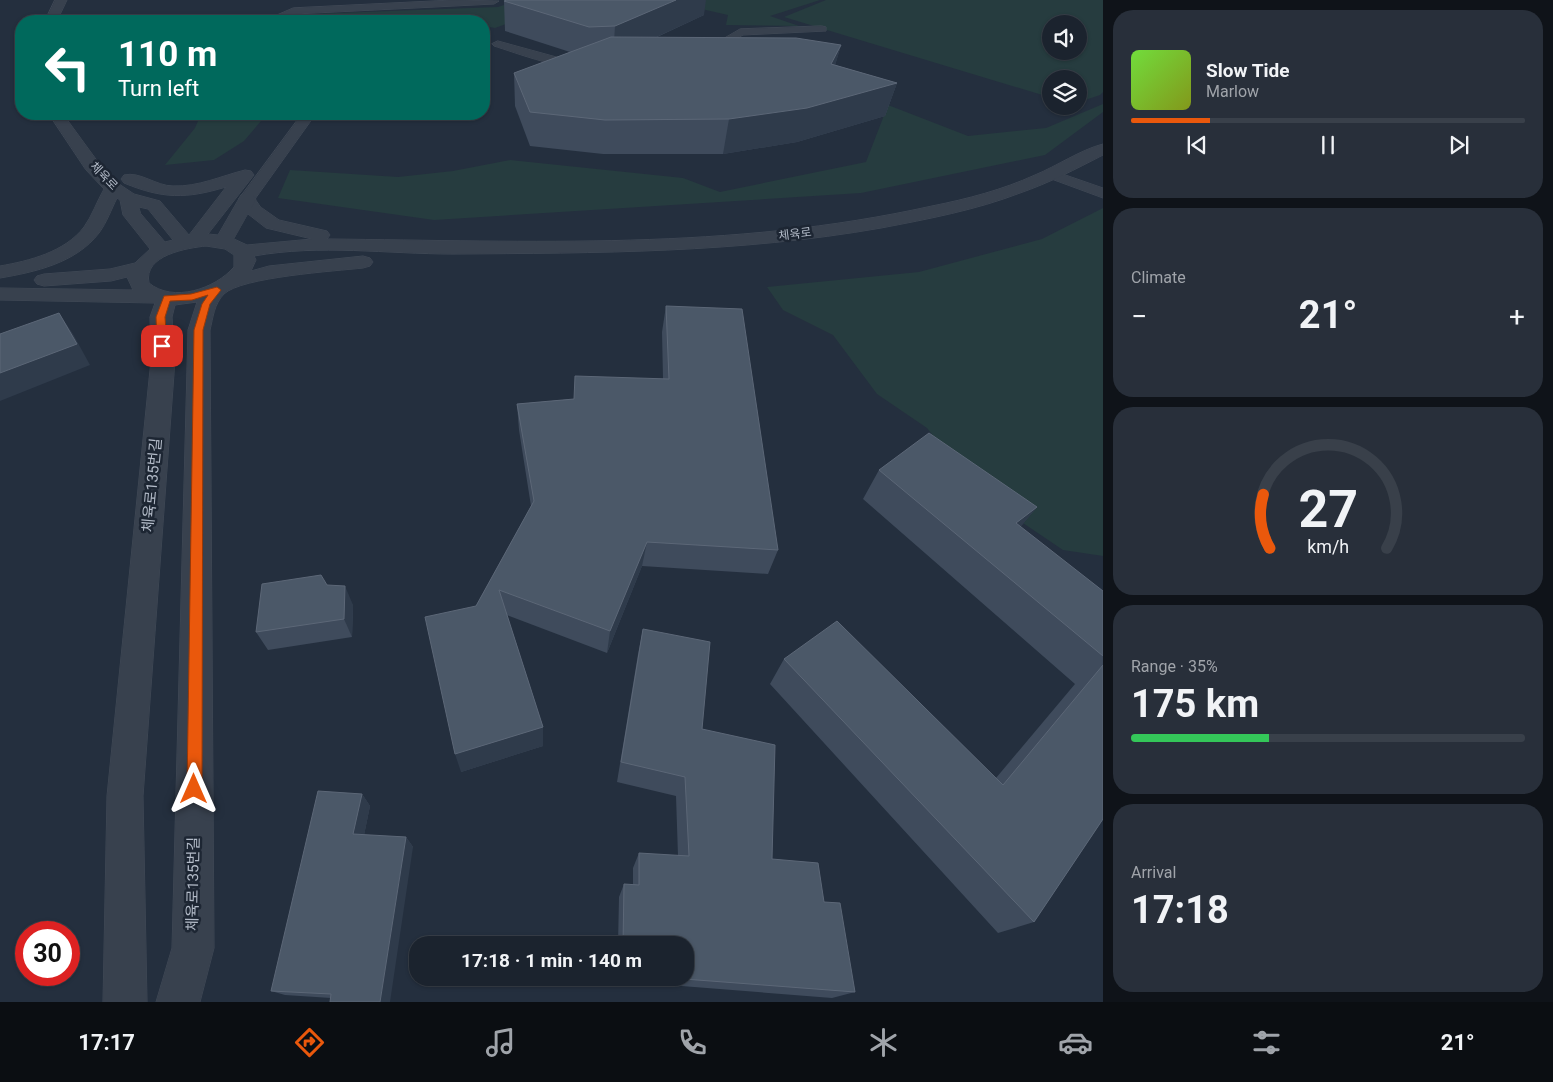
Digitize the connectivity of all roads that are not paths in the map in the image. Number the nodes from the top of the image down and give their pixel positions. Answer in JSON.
{"nodes":[{"id":1,"x":61,"y":0,"type":"edge"},
{"id":2,"x":314,"y":0,"type":"edge"},
{"id":3,"x":494,"y":1,"type":"edge"},
{"id":4,"x":293,"y":11,"type":"junction"},
{"id":5,"x":54,"y":15,"type":"edge"},
{"id":6,"x":283,"y":15,"type":"edge"},
{"id":7,"x":822,"y":28,"type":"dead end"},
{"id":8,"x":498,"y":44,"type":"dead end"},
{"id":9,"x":687,"y":46,"type":"edge"},
{"id":10,"x":590,"y":64,"type":"edge"},
{"id":11,"x":60,"y":120,"type":"edge"},
{"id":12,"x":301,"y":120,"type":"edge"},
{"id":13,"x":305,"y":120,"type":"edge"},
{"id":14,"x":277,"y":136,"type":"dead end"},
{"id":15,"x":1103,"y":149,"type":"edge"},
{"id":16,"x":92,"y":166,"type":"junction"},
{"id":17,"x":1051,"y":174,"type":"junction"},
{"id":18,"x":121,"y":193,"type":"junction"},
{"id":19,"x":1103,"y":193,"type":"edge"},
{"id":20,"x":252,"y":206,"type":"junction"},
{"id":21,"x":224,"y":241,"type":"junction"},
{"id":22,"x":190,"y":242,"type":"junction"},
{"id":23,"x":474,"y":247,"type":"junction"},
{"id":24,"x":162,"y":251,"type":"junction"},
{"id":25,"x":243,"y":252,"type":"junction"},
{"id":26,"x":141,"y":266,"type":"junction"},
{"id":27,"x":0,"y":272,"type":"edge"},
{"id":28,"x":0,"y":284,"type":"edge"},
{"id":29,"x":221,"y":287,"type":"junction"},
{"id":30,"x":0,"y":294,"type":"edge"},
{"id":31,"x":163,"y":298,"type":"junction"},
{"id":32,"x":125,"y":1002,"type":"edge"},
{"id":33,"x":178,"y":1002,"type":"edge"}],
"edges":[{"from":1,"to":5,"type":"street"},
{"from":2,"to":4,"type":"lane"},
{"from":3,"to":4,"type":"lane"},
{"from":4,"to":6,"type":"lane"},
{"from":7,"to":9,"type":"lane"},
{"from":8,"to":10,"type":"lane"},
{"from":11,"to":16,"type":"street","name":"체육로"},
{"from":12,"to":14,"type":"lane"},
{"from":13,"to":20,"type":"lane"},
{"from":15,"to":17,"type":"street","name":"체육로"},
{"from":16,"to":18,"type":"street","name":"체육로"},
{"from":16,"to":22,"type":"street"},
{"from":17,"to":19,"type":"lane"},
{"from":17,"to":23,"type":"street","name":"체육로"},
{"from":18,"to":22,"type":"street","name":"체육로"},
{"from":18,"to":24,"type":"street"},
{"from":18,"to":27,"type":"street"},
{"from":20,"to":21,"type":"street"},
{"from":20,"to":23,"type":"street"},
{"from":21,"to":22,"type":"street"},
{"from":21,"to":25,"type":"street"},
{"from":22,"to":24,"type":"street"},
{"from":23,"to":25,"type":"street"},
{"from":23,"to":29,"type":"street"},
{"from":24,"to":26,"type":"street"},
{"from":25,"to":29,"type":"street","name":"체육로135번길"},
{"from":26,"to":28,"type":"street"},
{"from":26,"to":31,"type":"street"},
{"from":29,"to":31,"type":"street"},
{"from":29,"to":33,"type":"street","name":"체육로135번길"},
{"from":30,"to":31,"type":"street"},
{"from":31,"to":32,"type":"street","name":"체육로135번길"}]}
